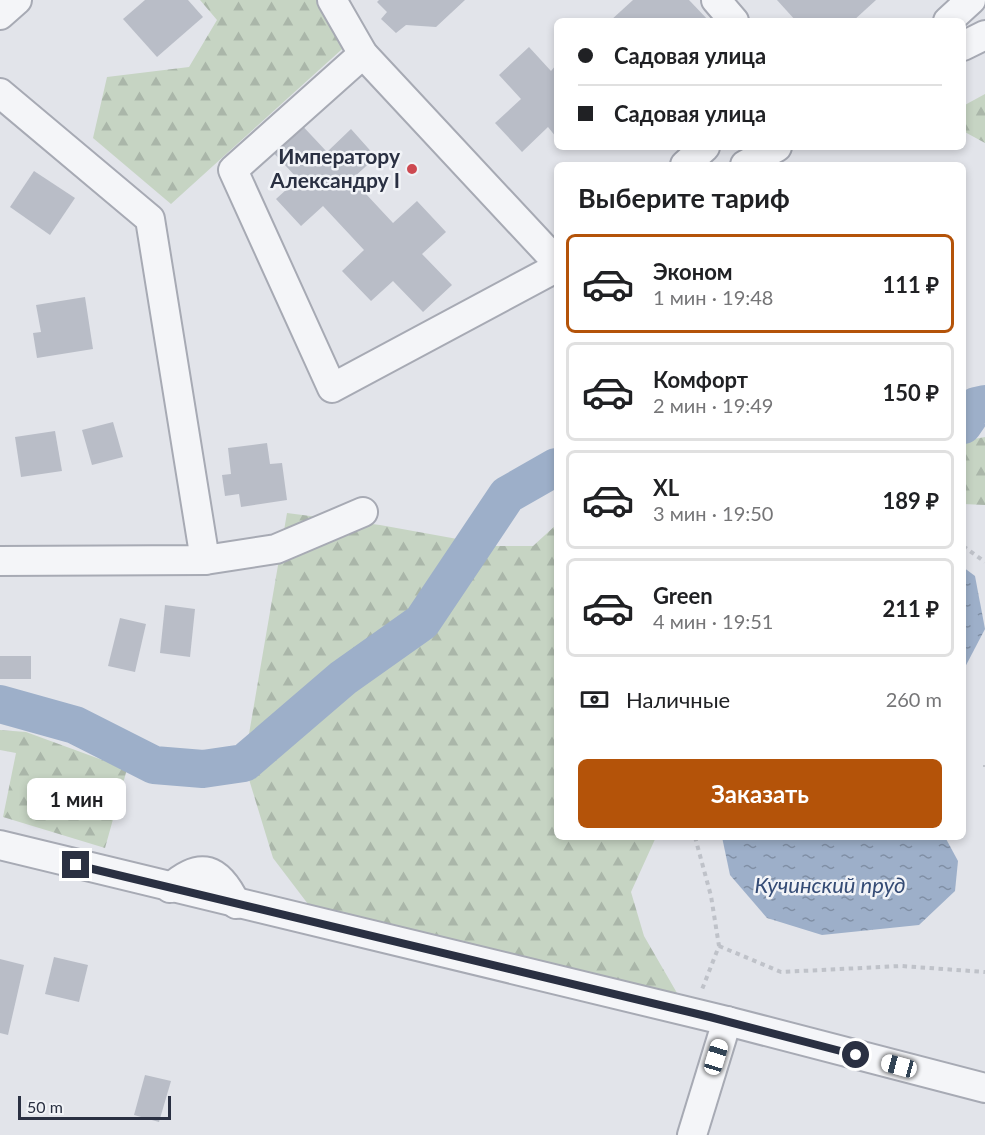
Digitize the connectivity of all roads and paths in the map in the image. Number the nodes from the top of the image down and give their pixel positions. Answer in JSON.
{"nodes":[{"id":1,"x":17,"y":0,"type":"edge"},
{"id":2,"x":332,"y":0,"type":"edge"},
{"id":3,"x":716,"y":0,"type":"edge"},
{"id":4,"x":971,"y":0,"type":"edge"},
{"id":5,"x":0,"y":15,"type":"edge"},
{"id":6,"x":731,"y":18,"type":"edge"},
{"id":7,"x":951,"y":18,"type":"edge"},
{"id":8,"x":985,"y":34,"type":"edge"},
{"id":9,"x":966,"y":44,"type":"edge"},
{"id":10,"x":363,"y":54,"type":"junction"},
{"id":11,"x":0,"y":93,"type":"edge"},
{"id":12,"x":702,"y":150,"type":"edge"},
{"id":13,"x":772,"y":150,"type":"edge"},
{"id":14,"x":689,"y":162,"type":"edge"},
{"id":15,"x":750,"y":162,"type":"edge"},
{"id":16,"x":554,"y":259,"type":"edge"},
{"id":17,"x":554,"y":269,"type":"edge"},
{"id":18,"x":363,"y":512,"type":"dead end"},
{"id":19,"x":966,"y":548,"type":"edge"},
{"id":20,"x":205,"y":560,"type":"junction"},
{"id":21,"x":0,"y":561,"type":"edge"},
{"id":22,"x":985,"y":562,"type":"edge"},
{"id":23,"x":697,"y":840,"type":"edge"},
{"id":24,"x":0,"y":845,"type":"edge"},
{"id":25,"x":719,"y":946,"type":"junction"},
{"id":26,"x":985,"y":972,"type":"edge"},
{"id":27,"x":693,"y":1013,"type":"junction"},
{"id":28,"x":727,"y":1021,"type":"junction"},
{"id":29,"x":985,"y":1088,"type":"edge"},
{"id":30,"x":692,"y":1135,"type":"edge"}],
"edges":[{"from":1,"to":5,"type":"street"},
{"from":2,"to":10,"type":"street"},
{"from":3,"to":6,"type":"street"},
{"from":4,"to":7,"type":"street"},
{"from":8,"to":9,"type":"street"},
{"from":10,"to":16,"type":"street"},
{"from":10,"to":17,"type":"street"},
{"from":11,"to":20,"type":"street"},
{"from":12,"to":14,"type":"street"},
{"from":13,"to":15,"type":"street"},
{"from":18,"to":20,"type":"street"},
{"from":19,"to":22,"type":"path"},
{"from":20,"to":21,"type":"street"},
{"from":23,"to":25,"type":"path"},
{"from":24,"to":27,"type":"street"},
{"from":25,"to":26,"type":"path"},
{"from":25,"to":27,"type":"path"},
{"from":27,"to":28,"type":"street"},
{"from":28,"to":29,"type":"street"},
{"from":28,"to":30,"type":"street"}]}
